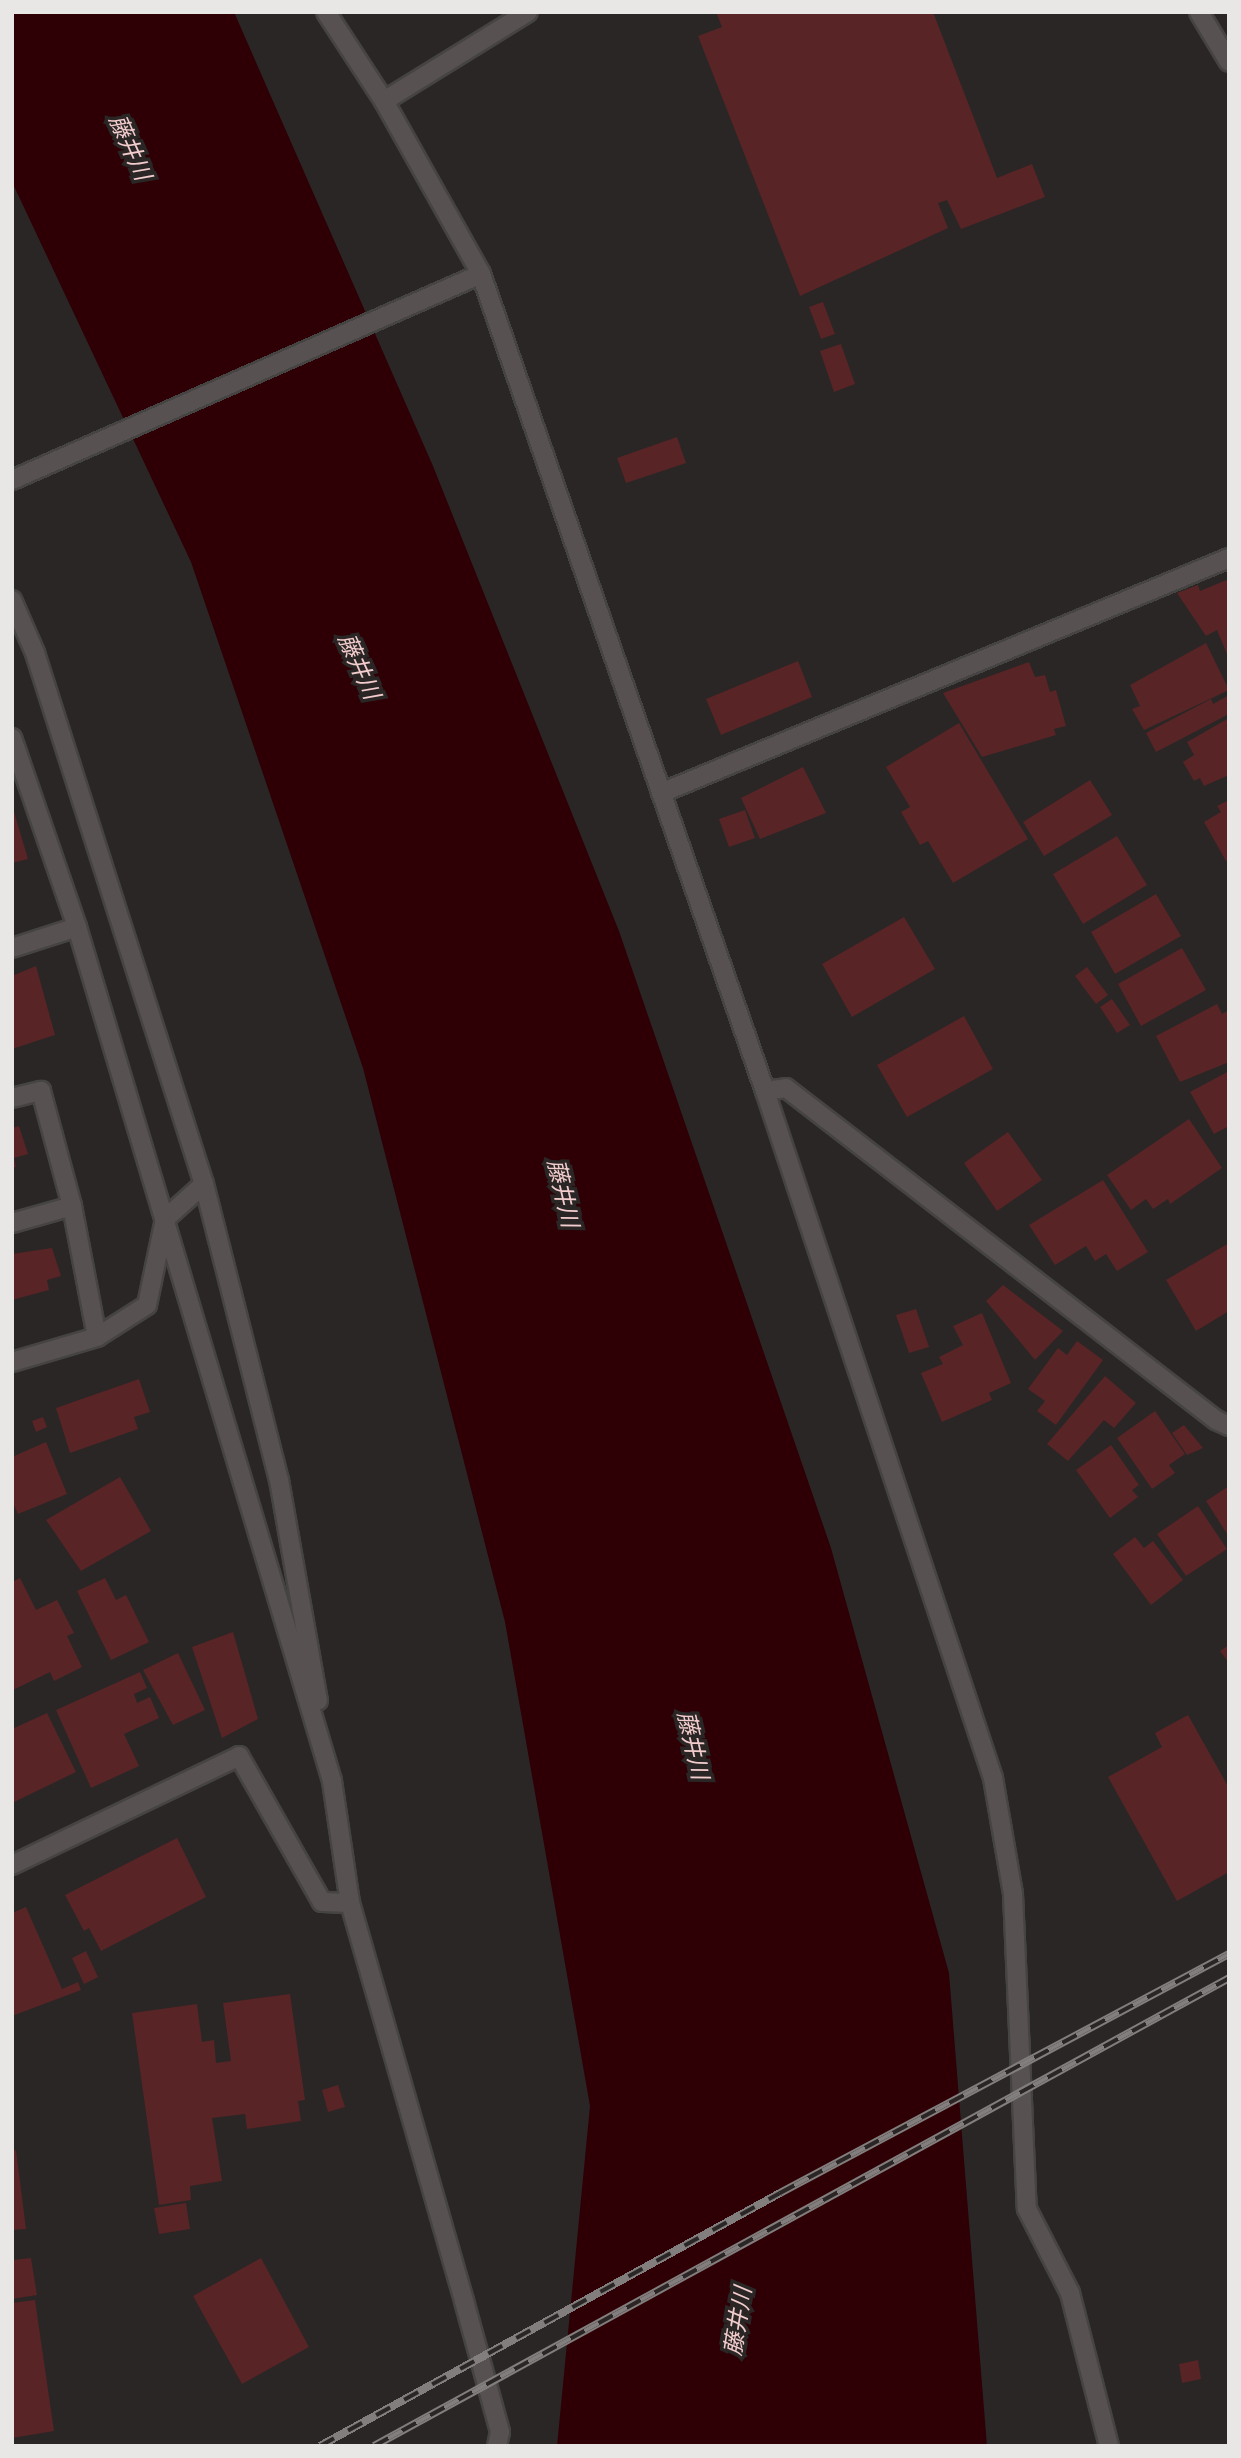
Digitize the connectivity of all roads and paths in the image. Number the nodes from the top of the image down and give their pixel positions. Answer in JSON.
{"nodes":[{"id":1,"x":326,"y":12,"type":"edge"},
{"id":2,"x":528,"y":12,"type":"edge"},
{"id":3,"x":1199,"y":12,"type":"edge"},
{"id":4,"x":1229,"y":62,"type":"edge"},
{"id":5,"x":384,"y":101,"type":"junction"},
{"id":6,"x":481,"y":274,"type":"junction"},
{"id":7,"x":12,"y":480,"type":"edge"},
{"id":8,"x":1229,"y":558,"type":"edge"},
{"id":9,"x":12,"y":600,"type":"edge"},
{"id":10,"x":12,"y":738,"type":"edge"},
{"id":11,"x":661,"y":793,"type":"junction"},
{"id":12,"x":77,"y":928,"type":"junction"},
{"id":13,"x":12,"y":948,"type":"edge"},
{"id":14,"x":765,"y":1091,"type":"junction"},
{"id":15,"x":12,"y":1098,"type":"edge"},
{"id":16,"x":204,"y":1184,"type":"junction"},
{"id":17,"x":72,"y":1206,"type":"junction"},
{"id":18,"x":165,"y":1219,"type":"junction"},
{"id":19,"x":12,"y":1223,"type":"edge"},
{"id":20,"x":97,"y":1337,"type":"junction"},
{"id":21,"x":12,"y":1362,"type":"edge"},
{"id":22,"x":1229,"y":1426,"type":"edge"},
{"id":23,"x":332,"y":1781,"type":"junction"},
{"id":24,"x":12,"y":1865,"type":"edge"},
{"id":25,"x":350,"y":1902,"type":"junction"},
{"id":26,"x":497,"y":2446,"type":"edge"},
{"id":27,"x":1109,"y":2446,"type":"edge"}],
"edges":[{"from":1,"to":5,"type":"street"},
{"from":2,"to":5,"type":"street"},
{"from":3,"to":4,"type":"street"},
{"from":5,"to":6,"type":"street"},
{"from":6,"to":7,"type":"street"},
{"from":6,"to":11,"type":"street"},
{"from":8,"to":11,"type":"street"},
{"from":9,"to":16,"type":"street"},
{"from":10,"to":12,"type":"street"},
{"from":11,"to":14,"type":"street"},
{"from":12,"to":13,"type":"street"},
{"from":12,"to":18,"type":"street"},
{"from":14,"to":22,"type":"street"},
{"from":14,"to":27,"type":"street"},
{"from":15,"to":17,"type":"street"},
{"from":16,"to":18,"type":"street"},
{"from":16,"to":23,"type":"street"},
{"from":17,"to":19,"type":"street"},
{"from":17,"to":20,"type":"street"},
{"from":18,"to":20,"type":"street"},
{"from":18,"to":23,"type":"street"},
{"from":20,"to":21,"type":"street"},
{"from":23,"to":25,"type":"street"},
{"from":24,"to":25,"type":"street"},
{"from":25,"to":26,"type":"street"}]}
